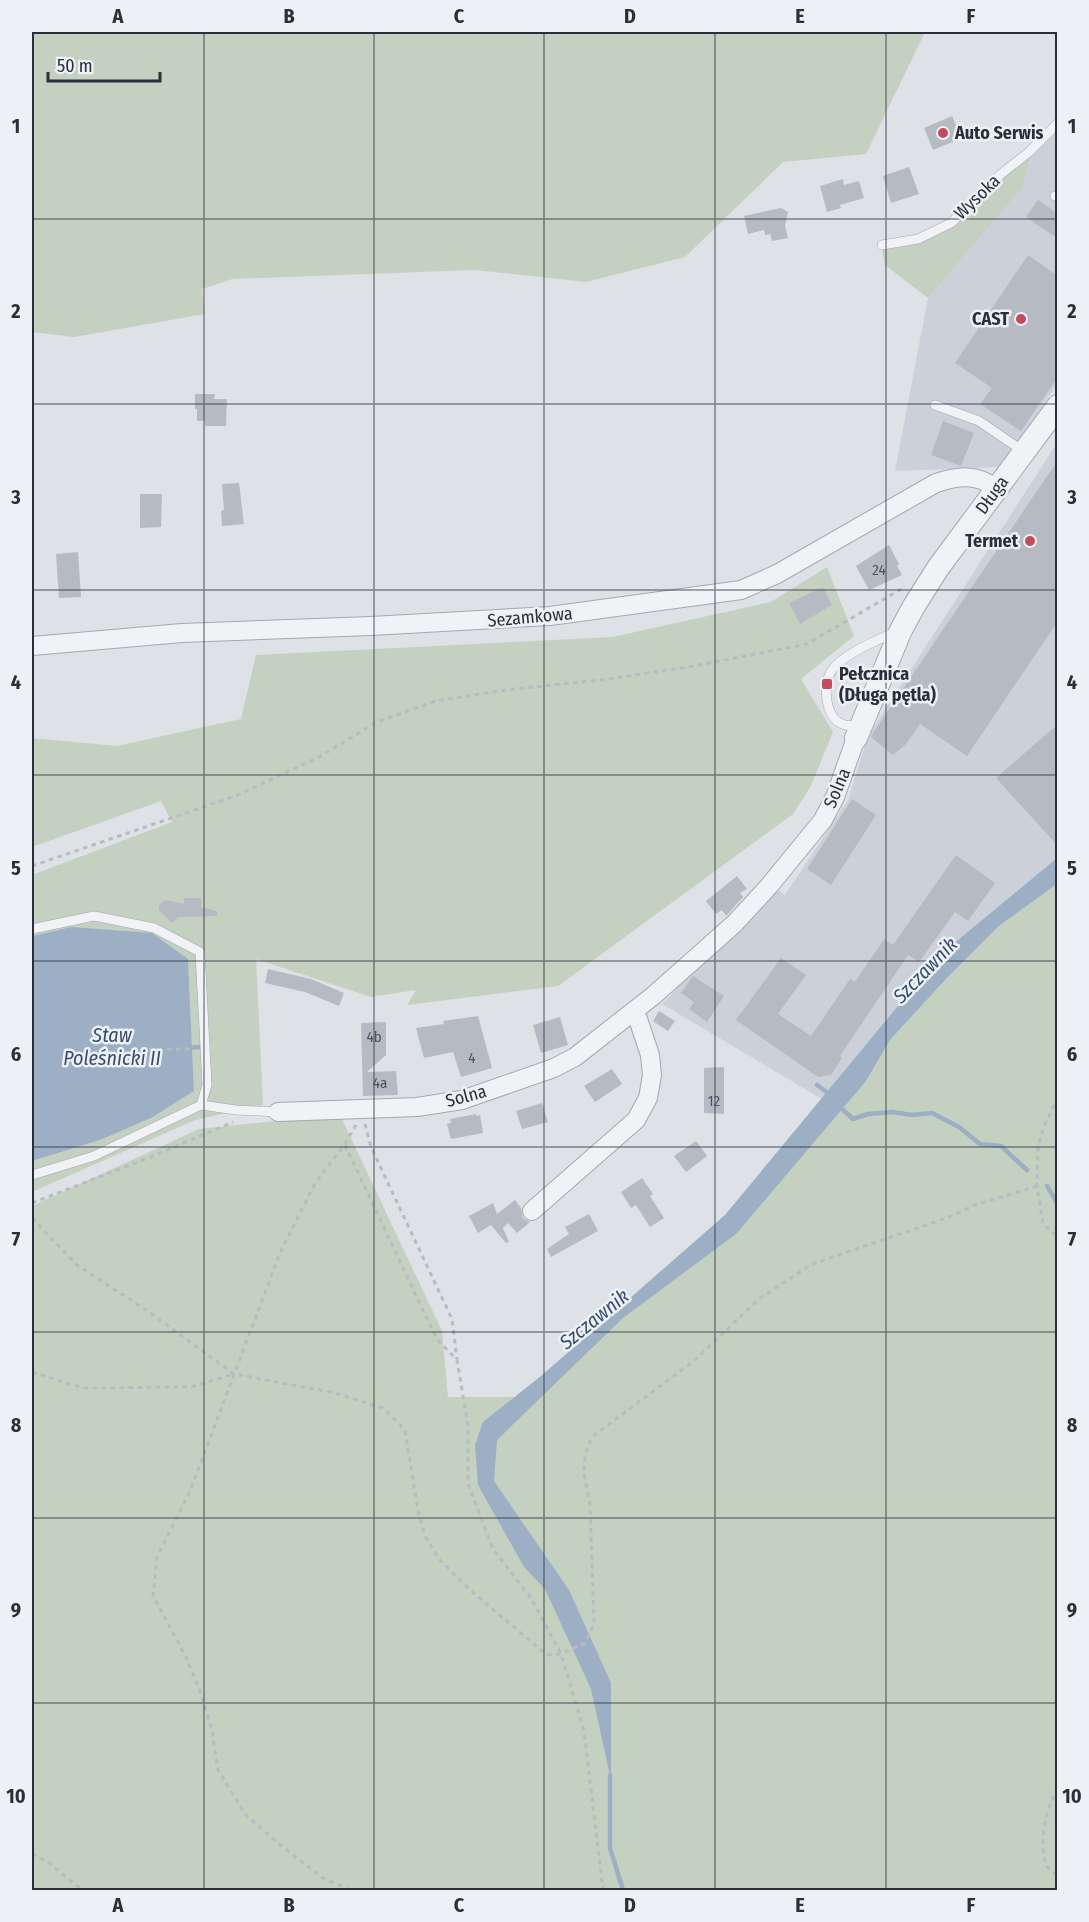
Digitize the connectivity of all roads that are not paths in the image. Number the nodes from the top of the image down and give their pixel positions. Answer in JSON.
{"nodes":[{"id":1,"x":1058,"y":123,"type":"edge"},
{"id":2,"x":882,"y":245,"type":"dead end"},
{"id":3,"x":935,"y":405,"type":"dead end"},
{"id":4,"x":1058,"y":406,"type":"edge"},
{"id":5,"x":1024,"y":452,"type":"junction"},
{"id":6,"x":996,"y":489,"type":"junction"},
{"id":7,"x":900,"y":630,"type":"junction"},
{"id":8,"x":32,"y":646,"type":"edge"},
{"id":9,"x":860,"y":731,"type":"junction"},
{"id":10,"x":32,"y":929,"type":"edge"},
{"id":11,"x":633,"y":1013,"type":"junction"},
{"id":12,"x":201,"y":1105,"type":"junction"},
{"id":13,"x":278,"y":1112,"type":"joint"},
{"id":14,"x":32,"y":1175,"type":"edge"},
{"id":15,"x":532,"y":1211,"type":"dead end"}],
"edges":[{"from":1,"to":2,"type":"lane","name":"Wysoka"},
{"from":3,"to":5,"type":"lane"},
{"from":4,"to":5,"type":"street","name":"Długa"},
{"from":5,"to":6,"type":"street","name":"Długa"},
{"from":6,"to":7,"type":"street","name":"Długa"},
{"from":6,"to":8,"type":"street","name":"Sezamkowa"},
{"from":7,"to":9,"type":"street","name":"Długa"},
{"from":7,"to":9,"type":"lane"},
{"from":9,"to":11,"type":"street","name":"Solna"},
{"from":10,"to":12,"type":"lane"},
{"from":11,"to":13,"type":"street","name":"Solna"},
{"from":11,"to":15,"type":"street"},
{"from":12,"to":13,"type":"lane"},
{"from":12,"to":14,"type":"lane"}]}
